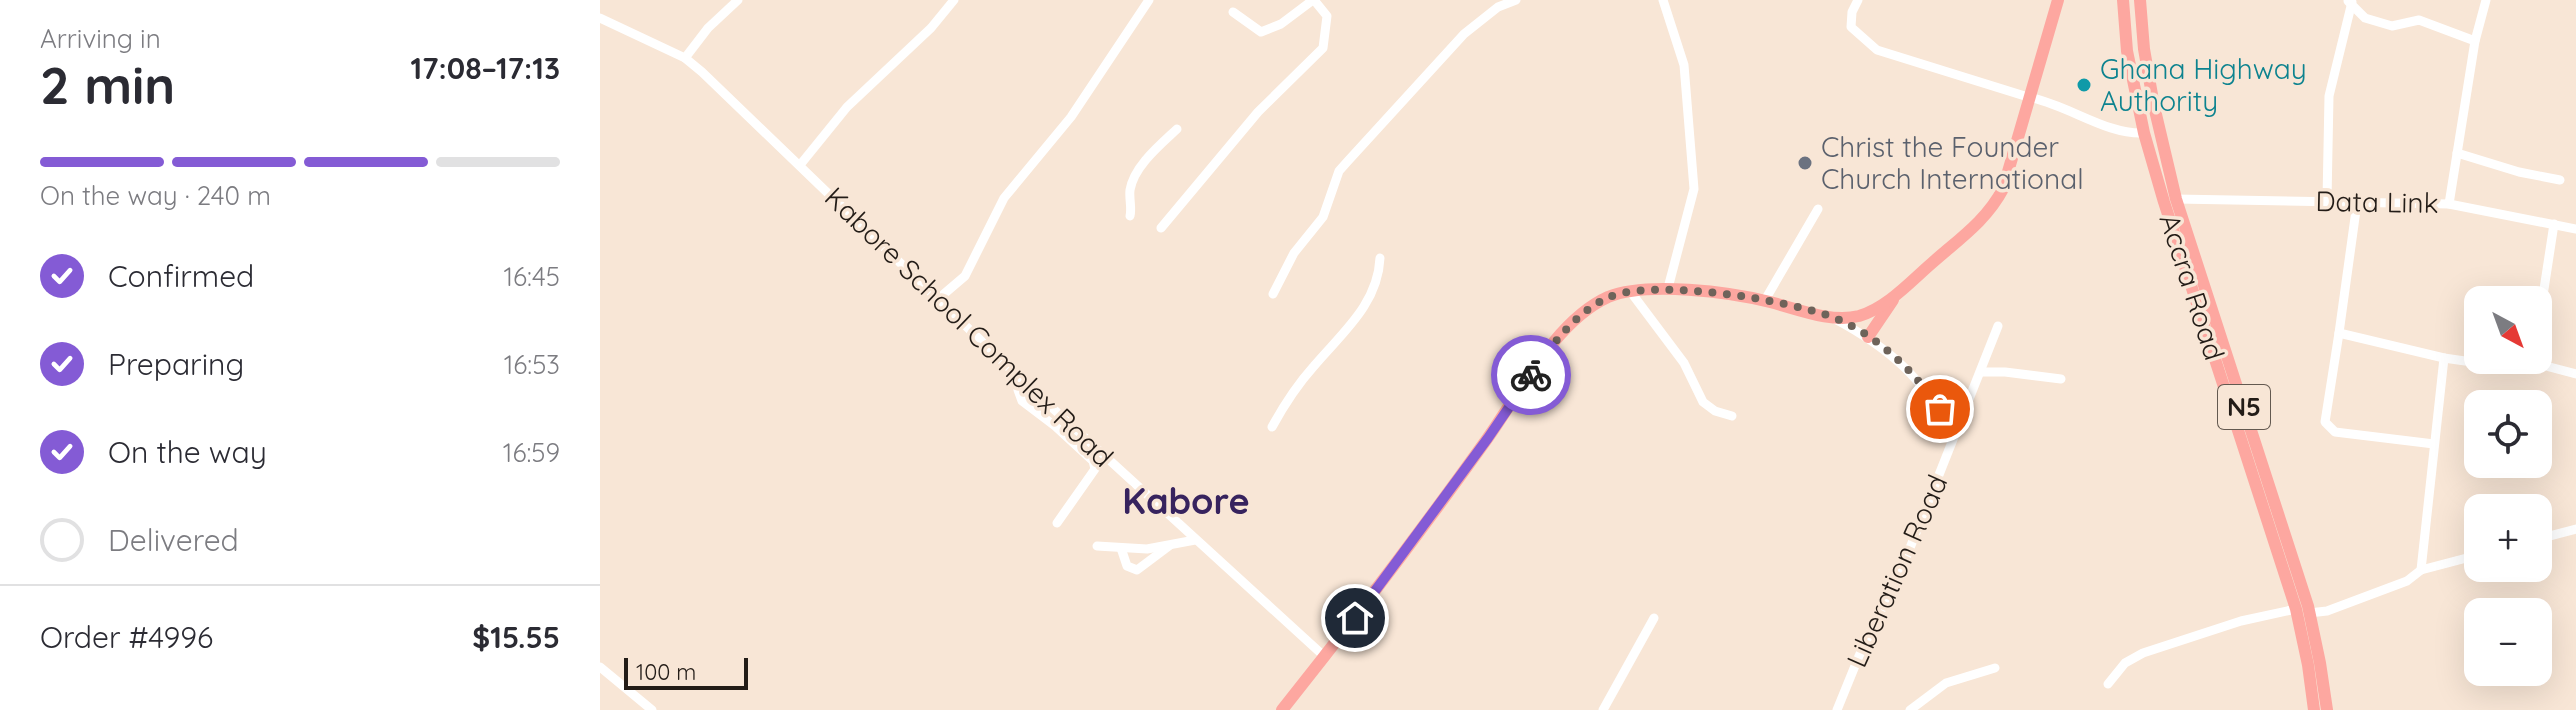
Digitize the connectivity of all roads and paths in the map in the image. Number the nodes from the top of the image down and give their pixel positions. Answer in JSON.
{"nodes":[{"id":1,"x":738,"y":0,"type":"edge"},
{"id":2,"x":938,"y":0,"type":"edge"},
{"id":3,"x":954,"y":0,"type":"edge"},
{"id":4,"x":1149,"y":0,"type":"edge"},
{"id":5,"x":1313,"y":0,"type":"edge"},
{"id":6,"x":1516,"y":0,"type":"edge"},
{"id":7,"x":1663,"y":0,"type":"edge"},
{"id":8,"x":1858,"y":0,"type":"edge"},
{"id":9,"x":2058,"y":0,"type":"edge"},
{"id":10,"x":2123,"y":0,"type":"edge"},
{"id":11,"x":2140,"y":0,"type":"edge"},
{"id":12,"x":2486,"y":0,"type":"edge"},
{"id":13,"x":2349,"y":1,"type":"edge"},
{"id":14,"x":945,"y":9,"type":"junction"},
{"id":15,"x":1233,"y":12,"type":"dead end"},
{"id":16,"x":600,"y":18,"type":"edge"},
{"id":17,"x":2475,"y":41,"type":"junction"},
{"id":18,"x":685,"y":58,"type":"junction"},
{"id":19,"x":2028,"y":97,"type":"junction"},
{"id":20,"x":1177,"y":129,"type":"dead end"},
{"id":21,"x":2144,"y":133,"type":"junction"},
{"id":22,"x":2457,"y":153,"type":"junction"},
{"id":23,"x":800,"y":165,"type":"junction"},
{"id":24,"x":2560,"y":180,"type":"dead end"},
{"id":25,"x":2176,"y":199,"type":"junction"},
{"id":26,"x":2327,"y":200,"type":"junction"},
{"id":27,"x":2357,"y":203,"type":"junction"},
{"id":28,"x":2449,"y":204,"type":"junction"},
{"id":29,"x":1818,"y":209,"type":"dead end"},
{"id":30,"x":1130,"y":216,"type":"dead end"},
{"id":31,"x":2554,"y":224,"type":"junction"},
{"id":32,"x":1161,"y":228,"type":"dead end"},
{"id":33,"x":2576,"y":229,"type":"edge"},
{"id":34,"x":1380,"y":258,"type":"dead end"},
{"id":35,"x":2544,"y":286,"type":"edge"},
{"id":36,"x":1668,"y":288,"type":"junction"},
{"id":37,"x":1630,"y":291,"type":"junction"},
{"id":38,"x":1273,"y":294,"type":"dead end"},
{"id":39,"x":1897,"y":294,"type":"junction"},
{"id":40,"x":938,"y":299,"type":"junction"},
{"id":41,"x":1765,"y":300,"type":"junction"},
{"id":42,"x":1835,"y":318,"type":"junction"},
{"id":43,"x":1998,"y":326,"type":"dead end"},
{"id":44,"x":2339,"y":333,"type":"junction"},
{"id":45,"x":1868,"y":337,"type":"junction"},
{"id":46,"x":2444,"y":358,"type":"junction"},
{"id":47,"x":2464,"y":361,"type":"edge"},
{"id":48,"x":2552,"y":368,"type":"edge"},
{"id":49,"x":1981,"y":372,"type":"junction"},
{"id":50,"x":2576,"y":374,"type":"edge"},
{"id":51,"x":2061,"y":379,"type":"dead end"},
{"id":52,"x":1025,"y":383,"type":"junction"},
{"id":53,"x":1732,"y":416,"type":"dead end"},
{"id":54,"x":1272,"y":427,"type":"dead end"},
{"id":55,"x":1956,"y":432,"type":"junction"},
{"id":56,"x":2434,"y":444,"type":"junction"},
{"id":57,"x":1057,"y":523,"type":"dead end"},
{"id":58,"x":2576,"y":529,"type":"edge"},
{"id":59,"x":2552,"y":535,"type":"edge"},
{"id":60,"x":1195,"y":540,"type":"junction"},
{"id":61,"x":1172,"y":544,"type":"junction"},
{"id":62,"x":1097,"y":546,"type":"dead end"},
{"id":63,"x":1121,"y":548,"type":"junction"},
{"id":64,"x":2464,"y":559,"type":"edge"},
{"id":65,"x":2421,"y":570,"type":"junction"},
{"id":66,"x":2302,"y":611,"type":"junction"},
{"id":67,"x":1654,"y":618,"type":"dead end"},
{"id":68,"x":1325,"y":657,"type":"junction"},
{"id":69,"x":600,"y":667,"type":"edge"},
{"id":70,"x":1995,"y":668,"type":"dead end"},
{"id":71,"x":2108,"y":684,"type":"dead end"},
{"id":72,"x":652,"y":710,"type":"edge"},
{"id":73,"x":1282,"y":710,"type":"edge"},
{"id":74,"x":1603,"y":710,"type":"edge"},
{"id":75,"x":1837,"y":710,"type":"edge"},
{"id":76,"x":1910,"y":710,"type":"edge"},
{"id":77,"x":2314,"y":710,"type":"edge"},
{"id":78,"x":2327,"y":710,"type":"edge"}],
"edges":[{"from":1,"to":18,"type":"street"},
{"from":2,"to":14,"type":"street"},
{"from":3,"to":14,"type":"street"},
{"from":4,"to":40,"type":"street"},
{"from":5,"to":15,"type":"street"},
{"from":5,"to":32,"type":"street"},
{"from":6,"to":38,"type":"street"},
{"from":7,"to":36,"type":"street"},
{"from":8,"to":19,"type":"street"},
{"from":9,"to":19,"type":"main road"},
{"from":10,"to":21,"type":"main road","name":"Accra Road","number":"N5"},
{"from":11,"to":25,"type":"main road","name":"Accra Road","number":"N5"},
{"from":12,"to":17,"type":"street"},
{"from":13,"to":17,"type":"street"},
{"from":13,"to":26,"type":"street"},
{"from":14,"to":23,"type":"street"},
{"from":16,"to":18,"type":"street","name":"Kabore School Complex Road"},
{"from":17,"to":22,"type":"street"},
{"from":18,"to":23,"type":"street","name":"Kabore School Complex Road"},
{"from":19,"to":21,"type":"street"},
{"from":19,"to":39,"type":"main road"},
{"from":20,"to":30,"type":"street"},
{"from":21,"to":66,"type":"main road","name":"Accra Road","number":"N5"},
{"from":22,"to":24,"type":"street"},
{"from":22,"to":28,"type":"street"},
{"from":23,"to":40,"type":"street","name":"Kabore School Complex Road"},
{"from":25,"to":26,"type":"street","name":"Data Link"},
{"from":25,"to":66,"type":"main road","name":"Accra Road","number":"N5"},
{"from":26,"to":27,"type":"street","name":"Data Link"},
{"from":27,"to":28,"type":"street","name":"Data Link"},
{"from":27,"to":44,"type":"street"},
{"from":28,"to":31,"type":"street","name":"Data Link"},
{"from":29,"to":41,"type":"street"},
{"from":31,"to":33,"type":"street","name":"Data Link"},
{"from":31,"to":35,"type":"street"},
{"from":34,"to":54,"type":"street"},
{"from":36,"to":37,"type":"main road"},
{"from":36,"to":41,"type":"main road"},
{"from":37,"to":53,"type":"street"},
{"from":37,"to":68,"type":"main road"},
{"from":39,"to":42,"type":"main road"},
{"from":39,"to":45,"type":"main road"},
{"from":40,"to":52,"type":"street","name":"Kabore School Complex Road"},
{"from":41,"to":42,"type":"main road"},
{"from":42,"to":45,"type":"street"},
{"from":43,"to":49,"type":"street","name":"Liberation Road"},
{"from":44,"to":46,"type":"street"},
{"from":44,"to":56,"type":"street"},
{"from":45,"to":55,"type":"street"},
{"from":46,"to":47,"type":"street"},
{"from":46,"to":56,"type":"street"},
{"from":48,"to":50,"type":"street"},
{"from":49,"to":51,"type":"street"},
{"from":49,"to":55,"type":"street","name":"Liberation Road"},
{"from":52,"to":57,"type":"street"},
{"from":52,"to":60,"type":"street","name":"Kabore School Complex Road"},
{"from":55,"to":75,"type":"street","name":"Liberation Road"},
{"from":56,"to":65,"type":"street"},
{"from":58,"to":59,"type":"street"},
{"from":60,"to":61,"type":"street"},
{"from":60,"to":68,"type":"street","name":"Kabore School Complex Road"},
{"from":61,"to":63,"type":"street"},
{"from":61,"to":63,"type":"street"},
{"from":62,"to":63,"type":"street"},
{"from":64,"to":65,"type":"street"},
{"from":65,"to":66,"type":"street"},
{"from":66,"to":71,"type":"street"},
{"from":66,"to":77,"type":"main road","name":"Accra Road","number":"N5"},
{"from":66,"to":78,"type":"main road","name":"Accra Road","number":"N5"},
{"from":67,"to":74,"type":"street"},
{"from":68,"to":73,"type":"main road"},
{"from":69,"to":72,"type":"street"},
{"from":70,"to":76,"type":"street"}]}
